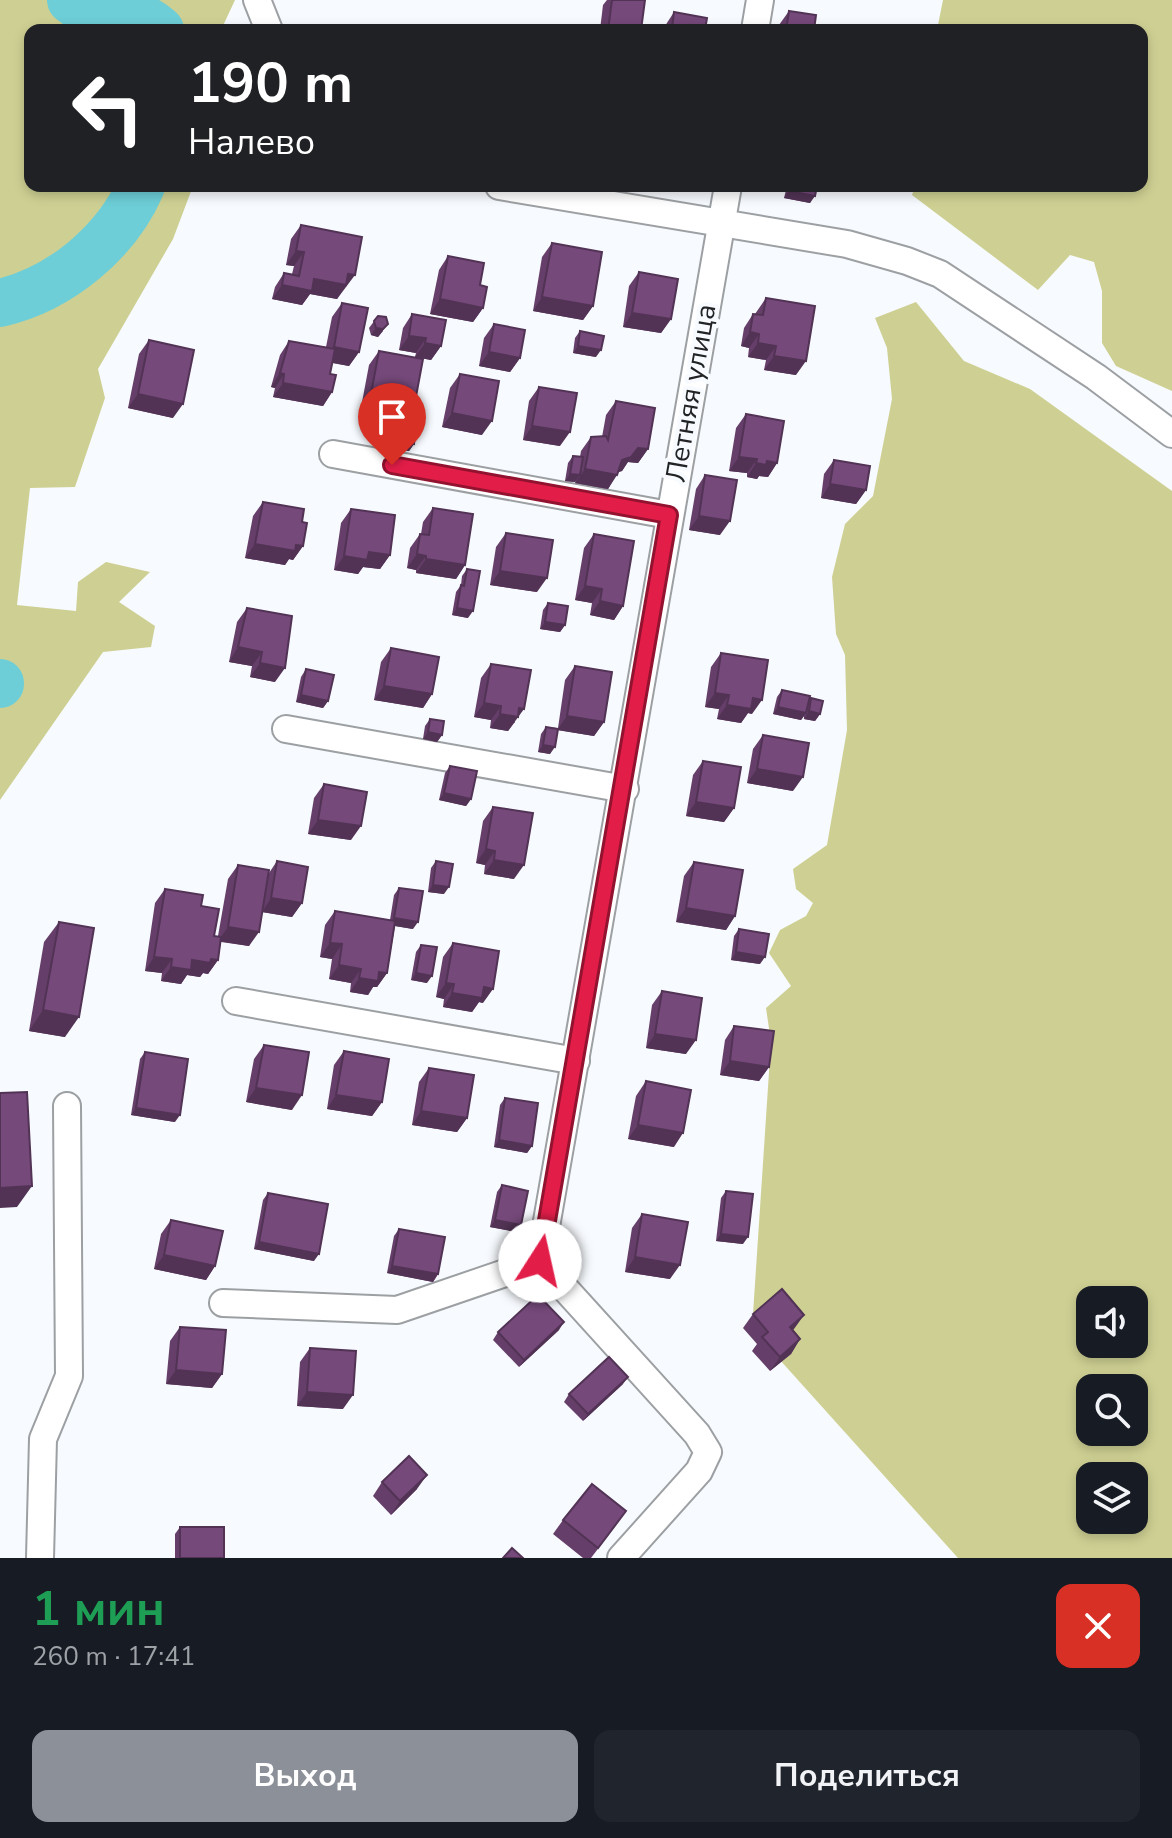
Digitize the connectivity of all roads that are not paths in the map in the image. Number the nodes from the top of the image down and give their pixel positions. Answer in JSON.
{"nodes":[{"id":1,"x":257,"y":0,"type":"edge"},
{"id":2,"x":760,"y":0,"type":"edge"},
{"id":3,"x":267,"y":24,"type":"edge"},
{"id":4,"x":756,"y":24,"type":"edge"},
{"id":5,"x":533,"y":192,"type":"edge"},
{"id":6,"x":727,"y":192,"type":"edge"},
{"id":7,"x":720,"y":225,"type":"junction"},
{"id":8,"x":1172,"y":434,"type":"edge"},
{"id":9,"x":333,"y":454,"type":"dead end"},
{"id":10,"x":669,"y":515,"type":"junction"},
{"id":11,"x":286,"y":729,"type":"dead end"},
{"id":12,"x":625,"y":789,"type":"junction"},
{"id":13,"x":236,"y":1001,"type":"dead end"},
{"id":14,"x":576,"y":1061,"type":"junction"},
{"id":15,"x":67,"y":1106,"type":"dead end"},
{"id":16,"x":540,"y":1261,"type":"junction"},
{"id":17,"x":223,"y":1303,"type":"dead end"},
{"id":18,"x":40,"y":1558,"type":"edge"},
{"id":19,"x":621,"y":1558,"type":"edge"}],
"edges":[{"from":1,"to":3,"type":"street"},
{"from":2,"to":4,"type":"street"},
{"from":5,"to":7,"type":"street"},
{"from":6,"to":7,"type":"street","name":"Летняя улица"},
{"from":7,"to":8,"type":"street"},
{"from":7,"to":10,"type":"street","name":"Летняя улица"},
{"from":9,"to":10,"type":"street"},
{"from":10,"to":12,"type":"street","name":"Летняя улица"},
{"from":11,"to":12,"type":"street"},
{"from":12,"to":14,"type":"street","name":"Летняя улица"},
{"from":13,"to":14,"type":"street"},
{"from":14,"to":16,"type":"street","name":"Летняя улица"},
{"from":15,"to":18,"type":"street"},
{"from":16,"to":17,"type":"street"},
{"from":16,"to":19,"type":"street"}]}
